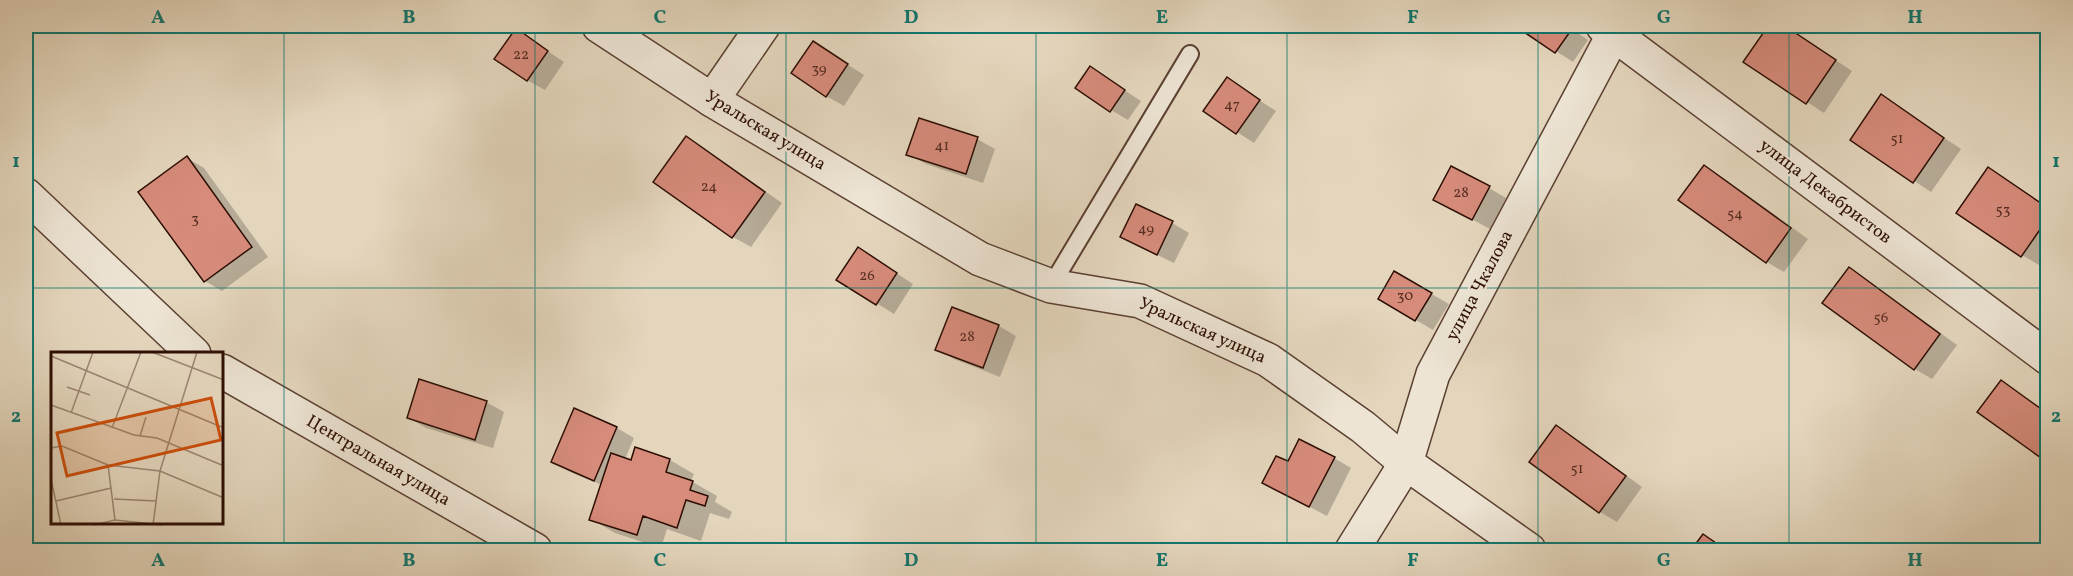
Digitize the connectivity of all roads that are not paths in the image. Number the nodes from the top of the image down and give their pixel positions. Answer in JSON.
{"nodes":[{"id":1,"x":599,"y":26,"type":"edge"},
{"id":2,"x":763,"y":26,"type":"edge"},
{"id":3,"x":1611,"y":28,"type":"edge"},
{"id":4,"x":1190,"y":54,"type":"dead end"},
{"id":5,"x":712,"y":100,"type":"junction"},
{"id":6,"x":26,"y":195,"type":"edge"},
{"id":7,"x":1051,"y":286,"type":"junction"},
{"id":8,"x":192,"y":352,"type":"edge"},
{"id":9,"x":2048,"y":358,"type":"edge"},
{"id":10,"x":224,"y":372,"type":"edge"},
{"id":11,"x":1406,"y":463,"type":"junction"},
{"id":12,"x":535,"y":550,"type":"edge"},
{"id":13,"x":1352,"y":550,"type":"edge"},
{"id":14,"x":1529,"y":550,"type":"edge"}],
"edges":[{"from":1,"to":5,"type":"street","name":"Уральская улица"},
{"from":2,"to":5,"type":"street"},
{"from":3,"to":9,"type":"street","name":"улица Декабристов"},
{"from":3,"to":11,"type":"street","name":"улица Чкалова"},
{"from":4,"to":7,"type":"lane"},
{"from":5,"to":7,"type":"street","name":"Уральская улица"},
{"from":6,"to":8,"type":"street"},
{"from":7,"to":11,"type":"street","name":"Уральская улица"},
{"from":10,"to":12,"type":"street","name":"Центральная улица"},
{"from":11,"to":13,"type":"street","name":"улица Чкалова"},
{"from":11,"to":14,"type":"street","name":"Уральская улица"}]}
